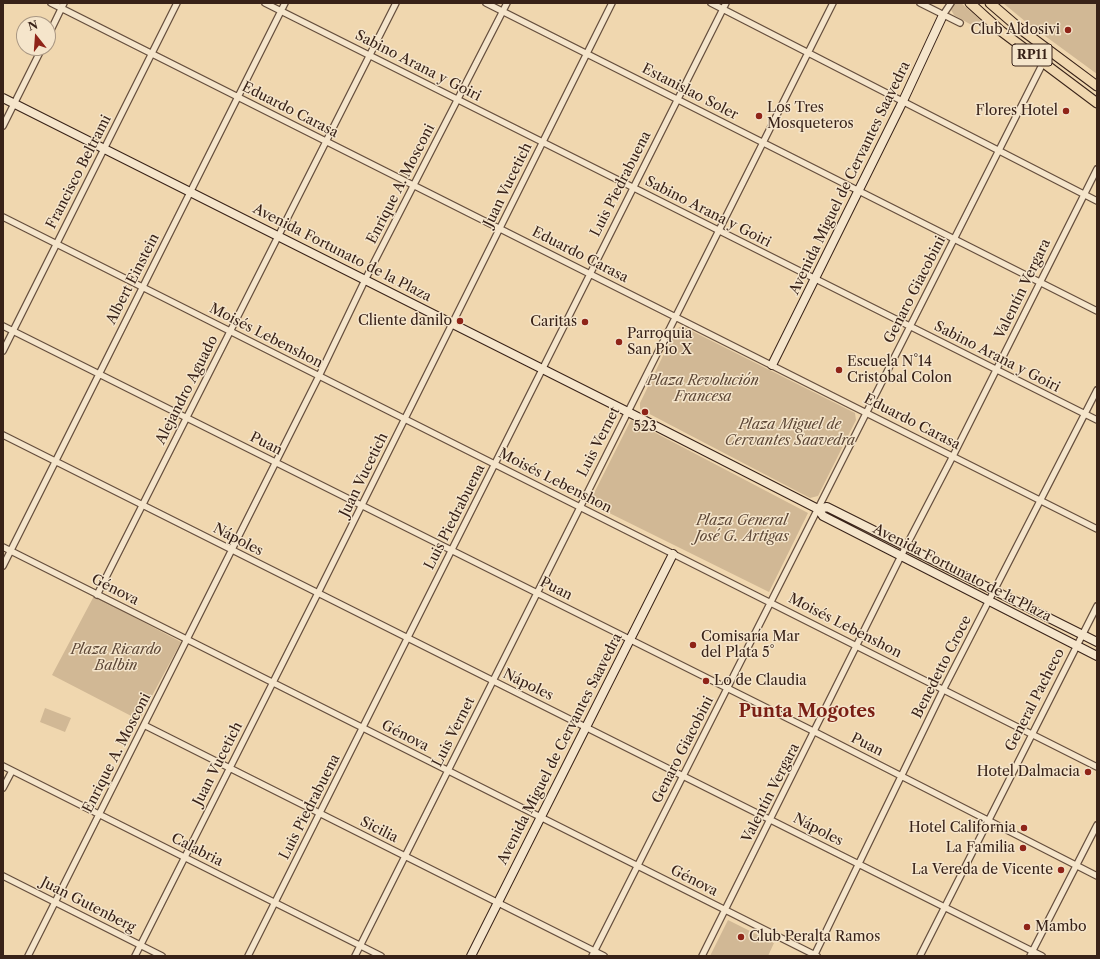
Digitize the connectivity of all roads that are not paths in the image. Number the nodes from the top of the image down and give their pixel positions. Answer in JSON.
{"nodes":[{"id":1,"x":51,"y":3,"type":"edge"},
{"id":2,"x":177,"y":3,"type":"edge"},
{"id":3,"x":265,"y":3,"type":"edge"},
{"id":4,"x":285,"y":3,"type":"edge"},
{"id":5,"x":396,"y":3,"type":"edge"},
{"id":6,"x":486,"y":3,"type":"edge"},
{"id":7,"x":507,"y":3,"type":"edge"},
{"id":8,"x":612,"y":3,"type":"edge"},
{"id":9,"x":711,"y":3,"type":"edge"},
{"id":10,"x":726,"y":3,"type":"edge"},
{"id":11,"x":833,"y":3,"type":"edge"},
{"id":12,"x":920,"y":3,"type":"edge"},
{"id":13,"x":951,"y":3,"type":"edge"},
{"id":14,"x":970,"y":3,"type":"edge"},
{"id":15,"x":990,"y":3,"type":"edge"},
{"id":16,"x":63,"y":6,"type":"edge"},
{"id":17,"x":723,"y":9,"type":"junction"},
{"id":18,"x":281,"y":11,"type":"junction"},
{"id":19,"x":503,"y":11,"type":"junction"},
{"id":20,"x":943,"y":15,"type":"junction"},
{"id":21,"x":56,"y":20,"type":"edge"},
{"id":22,"x":960,"y":23,"type":"dead end"},
{"id":23,"x":809,"y":52,"type":"junction"},
{"id":24,"x":152,"y":54,"type":"junction"},
{"id":25,"x":587,"y":54,"type":"junction"},
{"id":26,"x":369,"y":55,"type":"junction"},
{"id":27,"x":38,"y":56,"type":"edge"},
{"id":28,"x":1043,"y":63,"type":"junction"},
{"id":29,"x":1097,"y":86,"type":"edge"},
{"id":30,"x":238,"y":97,"type":"junction"},
{"id":31,"x":3,"y":98,"type":"edge"},
{"id":32,"x":677,"y":99,"type":"junction"},
{"id":33,"x":458,"y":100,"type":"junction"},
{"id":34,"x":903,"y":101,"type":"junction"},
{"id":35,"x":14,"y":103,"type":"junction"},
{"id":36,"x":1097,"y":103,"type":"edge"},
{"id":37,"x":3,"y":126,"type":"edge"},
{"id":38,"x":326,"y":141,"type":"junction"},
{"id":39,"x":542,"y":142,"type":"junction"},
{"id":40,"x":763,"y":142,"type":"junction"},
{"id":41,"x":104,"y":148,"type":"junction"},
{"id":42,"x":999,"y":150,"type":"junction"},
{"id":43,"x":1097,"y":169,"type":"edge"},
{"id":44,"x":415,"y":186,"type":"junction"},
{"id":45,"x":633,"y":188,"type":"junction"},
{"id":46,"x":859,"y":190,"type":"junction"},
{"id":47,"x":191,"y":192,"type":"junction"},
{"id":48,"x":1084,"y":194,"type":"junction"},
{"id":49,"x":1097,"y":200,"type":"edge"},
{"id":50,"x":3,"y":217,"type":"edge"},
{"id":51,"x":500,"y":228,"type":"junction"},
{"id":52,"x":719,"y":231,"type":"junction"},
{"id":53,"x":278,"y":235,"type":"junction"},
{"id":54,"x":954,"y":238,"type":"junction"},
{"id":55,"x":56,"y":244,"type":"junction"},
{"id":56,"x":590,"y":274,"type":"junction"},
{"id":57,"x":815,"y":279,"type":"junction"},
{"id":58,"x":365,"y":280,"type":"junction"},
{"id":59,"x":1040,"y":281,"type":"junction"},
{"id":60,"x":143,"y":287,"type":"junction"},
{"id":61,"x":1097,"y":311,"type":"edge"},
{"id":62,"x":676,"y":317,"type":"junction"},
{"id":63,"x":452,"y":324,"type":"junction"},
{"id":64,"x":3,"y":326,"type":"edge"},
{"id":65,"x":910,"y":326,"type":"junction"},
{"id":66,"x":13,"y":331,"type":"junction"},
{"id":67,"x":230,"y":331,"type":"junction"},
{"id":68,"x":3,"y":351,"type":"edge"},
{"id":69,"x":772,"y":365,"type":"junction"},
{"id":70,"x":542,"y":369,"type":"junction"},
{"id":71,"x":996,"y":370,"type":"junction"},
{"id":72,"x":99,"y":374,"type":"junction"},
{"id":73,"x":319,"y":376,"type":"junction"},
{"id":74,"x":1097,"y":390,"type":"edge"},
{"id":75,"x":628,"y":412,"type":"junction"},
{"id":76,"x":866,"y":412,"type":"junction"},
{"id":77,"x":1085,"y":414,"type":"junction"},
{"id":78,"x":187,"y":418,"type":"junction"},
{"id":79,"x":405,"y":419,"type":"junction"},
{"id":80,"x":1097,"y":420,"type":"edge"},
{"id":81,"x":3,"y":435,"type":"edge"},
{"id":82,"x":953,"y":456,"type":"junction"},
{"id":83,"x":56,"y":461,"type":"junction"},
{"id":84,"x":276,"y":462,"type":"junction"},
{"id":85,"x":495,"y":464,"type":"junction"},
{"id":86,"x":1042,"y":500,"type":"junction"},
{"id":87,"x":143,"y":505,"type":"junction"},
{"id":88,"x":362,"y":505,"type":"junction"},
{"id":89,"x":580,"y":507,"type":"junction"},
{"id":90,"x":818,"y":509,"type":"junction"},
{"id":91,"x":1097,"y":529,"type":"edge"},
{"id":92,"x":906,"y":546,"type":"junction"},
{"id":93,"x":3,"y":547,"type":"edge"},
{"id":94,"x":232,"y":550,"type":"junction"},
{"id":95,"x":452,"y":550,"type":"junction"},
{"id":96,"x":10,"y":551,"type":"junction"},
{"id":97,"x":673,"y":554,"type":"junction"},
{"id":98,"x":901,"y":556,"type":"junction"},
{"id":99,"x":3,"y":566,"type":"edge"},
{"id":100,"x":994,"y":591,"type":"junction"},
{"id":101,"x":318,"y":593,"type":"junction"},
{"id":102,"x":537,"y":593,"type":"junction"},
{"id":103,"x":97,"y":595,"type":"junction"},
{"id":104,"x":989,"y":601,"type":"junction"},
{"id":105,"x":771,"y":602,"type":"junction"},
{"id":106,"x":1097,"y":606,"type":"edge"},
{"id":107,"x":1082,"y":634,"type":"junction"},
{"id":108,"x":408,"y":638,"type":"junction"},
{"id":109,"x":187,"y":640,"type":"junction"},
{"id":110,"x":630,"y":640,"type":"junction"},
{"id":111,"x":1097,"y":642,"type":"edge"},
{"id":112,"x":857,"y":645,"type":"junction"},
{"id":113,"x":1076,"y":645,"type":"junction"},
{"id":114,"x":1097,"y":656,"type":"edge"},
{"id":115,"x":493,"y":680,"type":"junction"},
{"id":116,"x":273,"y":683,"type":"junction"},
{"id":117,"x":727,"y":688,"type":"junction"},
{"id":118,"x":943,"y":690,"type":"junction"},
{"id":119,"x":144,"y":725,"type":"junction"},
{"id":120,"x":586,"y":727,"type":"junction"},
{"id":121,"x":363,"y":728,"type":"junction"},
{"id":122,"x":815,"y":732,"type":"junction"},
{"id":123,"x":1031,"y":734,"type":"junction"},
{"id":124,"x":3,"y":766,"type":"edge"},
{"id":125,"x":1097,"y":767,"type":"edge"},
{"id":126,"x":230,"y":768,"type":"junction"},
{"id":127,"x":12,"y":771,"type":"junction"},
{"id":128,"x":448,"y":771,"type":"junction"},
{"id":129,"x":683,"y":776,"type":"junction"},
{"id":130,"x":901,"y":776,"type":"junction"},
{"id":131,"x":3,"y":788,"type":"edge"},
{"id":132,"x":320,"y":813,"type":"junction"},
{"id":133,"x":99,"y":815,"type":"junction"},
{"id":134,"x":541,"y":817,"type":"junction"},
{"id":135,"x":989,"y":819,"type":"junction"},
{"id":136,"x":771,"y":820,"type":"junction"},
{"id":137,"x":1097,"y":825,"type":"edge"},
{"id":138,"x":405,"y":856,"type":"junction"},
{"id":139,"x":185,"y":857,"type":"junction"},
{"id":140,"x":860,"y":864,"type":"junction"},
{"id":141,"x":1076,"y":865,"type":"junction"},
{"id":142,"x":638,"y":866,"type":"junction"},
{"id":143,"x":3,"y":876,"type":"edge"},
{"id":144,"x":1097,"y":876,"type":"edge"},
{"id":145,"x":55,"y":902,"type":"junction"},
{"id":146,"x":498,"y":902,"type":"junction"},
{"id":147,"x":275,"y":903,"type":"junction"},
{"id":148,"x":944,"y":907,"type":"junction"},
{"id":149,"x":725,"y":910,"type":"junction"},
{"id":150,"x":140,"y":945,"type":"junction"},
{"id":151,"x":360,"y":946,"type":"junction"},
{"id":152,"x":594,"y":954,"type":"edge"},
{"id":153,"x":1031,"y":954,"type":"edge"},
{"id":154,"x":28,"y":956,"type":"edge"},
{"id":155,"x":135,"y":956,"type":"edge"},
{"id":156,"x":162,"y":956,"type":"edge"},
{"id":157,"x":248,"y":956,"type":"edge"},
{"id":158,"x":355,"y":956,"type":"edge"},
{"id":159,"x":380,"y":956,"type":"edge"},
{"id":160,"x":471,"y":956,"type":"edge"},
{"id":161,"x":604,"y":956,"type":"edge"},
{"id":162,"x":702,"y":956,"type":"edge"},
{"id":163,"x":815,"y":956,"type":"edge"},
{"id":164,"x":920,"y":956,"type":"edge"},
{"id":165,"x":1042,"y":956,"type":"edge"}],
"edges":[{"from":1,"to":16,"type":"street","name":"Eduardo Carasa"},
{"from":2,"to":24,"type":"street","name":"Francisco Beltrami"},
{"from":3,"to":18,"type":"street","name":"Sabino Arana y Goiri"},
{"from":4,"to":18,"type":"street","name":"Albert Einstein"},
{"from":5,"to":26,"type":"street","name":"Alejandro Aguado"},
{"from":6,"to":19,"type":"street","name":"Estanislao Soler"},
{"from":7,"to":19,"type":"street","name":"Enrique A. Mosconi"},
{"from":8,"to":25,"type":"street","name":"Juan Vucetich"},
{"from":9,"to":17,"type":"street"},
{"from":10,"to":17,"type":"street","name":"Luis Piedrabuena"},
{"from":11,"to":23,"type":"street","name":"Luis Vernet"},
{"from":12,"to":20,"type":"street"},
{"from":13,"to":20,"type":"street","name":"Avenida Miguel de Cervantes Saavedra"},
{"from":14,"to":28,"type":"main road","number":"RP11"},
{"from":15,"to":29,"type":"main road","number":"RP11"},
{"from":16,"to":21,"type":"street"},
{"from":16,"to":24,"type":"street","name":"Eduardo Carasa"},
{"from":17,"to":23,"type":"street"},
{"from":17,"to":32,"type":"street","name":"Luis Piedrabuena"},
{"from":18,"to":26,"type":"street","name":"Sabino Arana y Goiri"},
{"from":18,"to":30,"type":"street","name":"Albert Einstein"},
{"from":19,"to":25,"type":"street","name":"Estanislao Soler"},
{"from":19,"to":33,"type":"street","name":"Enrique A. Mosconi"},
{"from":20,"to":22,"type":"street"},
{"from":20,"to":34,"type":"main road","name":"Avenida Miguel de Cervantes Saavedra"},
{"from":23,"to":34,"type":"street"},
{"from":23,"to":40,"type":"street","name":"Luis Vernet"},
{"from":24,"to":30,"type":"street","name":"Eduardo Carasa"},
{"from":24,"to":41,"type":"street","name":"Francisco Beltrami"},
{"from":25,"to":32,"type":"street","name":"Estanislao Soler"},
{"from":25,"to":39,"type":"street","name":"Juan Vucetich"},
{"from":26,"to":33,"type":"street","name":"Sabino Arana y Goiri"},
{"from":26,"to":38,"type":"street","name":"Alejandro Aguado"},
{"from":27,"to":35,"type":"street"},
{"from":28,"to":36,"type":"main road","number":"RP11"},
{"from":28,"to":42,"type":"street","name":"Genaro Giacobini"},
{"from":30,"to":38,"type":"street","name":"Eduardo Carasa"},
{"from":30,"to":47,"type":"street","name":"Albert Einstein"},
{"from":31,"to":35,"type":"main road","name":"Avenida Fortunato de la Plaza"},
{"from":32,"to":40,"type":"street","name":"Estanislao Soler"},
{"from":32,"to":45,"type":"street","name":"Luis Piedrabuena"},
{"from":33,"to":39,"type":"street","name":"Sabino Arana y Goiri"},
{"from":33,"to":44,"type":"street","name":"Enrique A. Mosconi"},
{"from":34,"to":42,"type":"street"},
{"from":34,"to":46,"type":"main road","name":"Avenida Miguel de Cervantes Saavedra"},
{"from":35,"to":37,"type":"street"},
{"from":35,"to":41,"type":"main road","name":"Avenida Fortunato de la Plaza"},
{"from":38,"to":44,"type":"street","name":"Eduardo Carasa"},
{"from":38,"to":53,"type":"street","name":"Alejandro Aguado"},
{"from":39,"to":45,"type":"street","name":"Sabino Arana y Goiri"},
{"from":39,"to":51,"type":"street","name":"Juan Vucetich"},
{"from":40,"to":46,"type":"street","name":"Estanislao Soler"},
{"from":40,"to":52,"type":"street","name":"Luis Vernet"},
{"from":41,"to":47,"type":"main road","name":"Avenida Fortunato de la Plaza"},
{"from":41,"to":55,"type":"street","name":"Francisco Beltrami"},
{"from":42,"to":48,"type":"street"},
{"from":42,"to":54,"type":"street","name":"Genaro Giacobini"},
{"from":43,"to":48,"type":"street","name":"Valentín Vergara"},
{"from":44,"to":51,"type":"street","name":"Eduardo Carasa"},
{"from":44,"to":58,"type":"street","name":"Enrique A. Mosconi"},
{"from":45,"to":52,"type":"street","name":"Sabino Arana y Goiri"},
{"from":45,"to":56,"type":"street","name":"Luis Piedrabuena"},
{"from":46,"to":54,"type":"street","name":"Estanislao Soler"},
{"from":46,"to":57,"type":"main road","name":"Avenida Miguel de Cervantes Saavedra"},
{"from":47,"to":53,"type":"main road","name":"Avenida Fortunato de la Plaza"},
{"from":47,"to":60,"type":"street","name":"Albert Einstein"},
{"from":48,"to":49,"type":"street"},
{"from":48,"to":59,"type":"street","name":"Valentín Vergara"},
{"from":50,"to":55,"type":"street","name":"Moisés Lebenshon"},
{"from":51,"to":56,"type":"street","name":"Eduardo Carasa"},
{"from":51,"to":63,"type":"street","name":"Juan Vucetich"},
{"from":52,"to":57,"type":"street","name":"Sabino Arana y Goiri"},
{"from":52,"to":62,"type":"street","name":"Luis Vernet"},
{"from":53,"to":58,"type":"main road","name":"Avenida Fortunato de la Plaza"},
{"from":53,"to":67,"type":"street","name":"Alejandro Aguado"},
{"from":54,"to":59,"type":"street","name":"Estanislao Soler"},
{"from":54,"to":65,"type":"street","name":"Genaro Giacobini"},
{"from":55,"to":60,"type":"street","name":"Moisés Lebenshon"},
{"from":55,"to":66,"type":"street","name":"Francisco Beltrami"},
{"from":56,"to":62,"type":"street","name":"Eduardo Carasa"},
{"from":56,"to":70,"type":"street","name":"Luis Piedrabuena"},
{"from":57,"to":65,"type":"street","name":"Sabino Arana y Goiri"},
{"from":57,"to":69,"type":"main road","name":"Avenida Miguel de Cervantes Saavedra"},
{"from":58,"to":63,"type":"main road","name":"Avenida Fortunato de la Plaza"},
{"from":58,"to":73,"type":"street","name":"Enrique A. Mosconi"},
{"from":59,"to":61,"type":"street","name":"Estanislao Soler"},
{"from":59,"to":71,"type":"street","name":"Valentín Vergara"},
{"from":60,"to":67,"type":"street","name":"Moisés Lebenshon"},
{"from":60,"to":72,"type":"street","name":"Albert Einstein"},
{"from":62,"to":69,"type":"street","name":"Eduardo Carasa"},
{"from":62,"to":75,"type":"street","name":"Luis Vernet"},
{"from":63,"to":70,"type":"main road","name":"Avenida Fortunato de la Plaza"},
{"from":63,"to":79,"type":"street","name":"Juan Vucetich"},
{"from":64,"to":66,"type":"street","name":"Puan"},
{"from":65,"to":71,"type":"street","name":"Sabino Arana y Goiri"},
{"from":65,"to":76,"type":"street","name":"Genaro Giacobini"},
{"from":66,"to":68,"type":"street","name":"Francisco Beltrami"},
{"from":66,"to":72,"type":"street","name":"Puan"},
{"from":67,"to":73,"type":"street","name":"Moisés Lebenshon"},
{"from":67,"to":78,"type":"street","name":"Alejandro Aguado"},
{"from":69,"to":76,"type":"street","name":"Eduardo Carasa"},
{"from":70,"to":75,"type":"main road","name":"Avenida Fortunato de la Plaza"},
{"from":70,"to":85,"type":"street","name":"Luis Piedrabuena"},
{"from":71,"to":77,"type":"street","name":"Sabino Arana y Goiri"},
{"from":71,"to":82,"type":"street","name":"Valentín Vergara"},
{"from":72,"to":78,"type":"street","name":"Puan"},
{"from":72,"to":83,"type":"street","name":"Albert Einstein"},
{"from":73,"to":79,"type":"street","name":"Moisés Lebenshon"},
{"from":73,"to":84,"type":"street","name":"Enrique A. Mosconi"},
{"from":74,"to":77,"type":"street","name":"Benedetto Croce"},
{"from":75,"to":89,"type":"street","name":"Luis Vernet"},
{"from":75,"to":90,"type":"main road","name":"Avenida Fortunato de la Plaza"},
{"from":76,"to":82,"type":"street","name":"Eduardo Carasa"},
{"from":76,"to":90,"type":"street","name":"Genaro Giacobini"},
{"from":77,"to":80,"type":"street","name":"Sabino Arana y Goiri"},
{"from":77,"to":86,"type":"street","name":"Benedetto Croce"},
{"from":78,"to":84,"type":"street","name":"Puan"},
{"from":78,"to":87,"type":"street","name":"Alejandro Aguado"},
{"from":79,"to":85,"type":"street","name":"Moisés Lebenshon"},
{"from":79,"to":88,"type":"street","name":"Juan Vucetich"},
{"from":81,"to":83,"type":"street","name":"Nápoles"},
{"from":82,"to":86,"type":"street","name":"Eduardo Carasa"},
{"from":82,"to":92,"type":"street","name":"Valentín Vergara"},
{"from":83,"to":87,"type":"street","name":"Nápoles"},
{"from":83,"to":96,"type":"street","name":"Albert Einstein"},
{"from":84,"to":88,"type":"street","name":"Puan"},
{"from":84,"to":94,"type":"street","name":"Enrique A. Mosconi"},
{"from":85,"to":89,"type":"street","name":"Moisés Lebenshon"},
{"from":85,"to":95,"type":"street","name":"Luis Piedrabuena"},
{"from":86,"to":91,"type":"street","name":"Eduardo Carasa"},
{"from":86,"to":100,"type":"street","name":"Benedetto Croce"},
{"from":87,"to":94,"type":"street","name":"Nápoles"},
{"from":87,"to":103,"type":"street","name":"Alejandro Aguado"},
{"from":88,"to":95,"type":"street","name":"Puan"},
{"from":88,"to":101,"type":"street","name":"Juan Vucetich"},
{"from":89,"to":97,"type":"street","name":"Moisés Lebenshon"},
{"from":89,"to":102,"type":"street","name":"Luis Vernet"},
{"from":90,"to":92,"type":"main road","name":"Avenida Fortunato de la Plaza"},
{"from":90,"to":98,"type":"main road","name":"Avenida Fortunato de la Plaza"},
{"from":90,"to":105,"type":"street","name":"Genaro Giacobini"},
{"from":92,"to":98,"type":"street","name":"Valentín Vergara"},
{"from":92,"to":100,"type":"main road","name":"Avenida Fortunato de la Plaza"},
{"from":93,"to":96,"type":"street","name":"Génova"},
{"from":94,"to":101,"type":"street","name":"Nápoles"},
{"from":94,"to":109,"type":"street","name":"Enrique A. Mosconi"},
{"from":95,"to":102,"type":"street","name":"Puan"},
{"from":95,"to":108,"type":"street","name":"Luis Piedrabuena"},
{"from":96,"to":99,"type":"street","name":"Albert Einstein"},
{"from":96,"to":103,"type":"street","name":"Génova"},
{"from":97,"to":105,"type":"street","name":"Moisés Lebenshon"},
{"from":97,"to":110,"type":"main road","name":"Avenida Miguel de Cervantes Saavedra"},
{"from":98,"to":104,"type":"main road","name":"Avenida Fortunato de la Plaza"},
{"from":98,"to":112,"type":"street","name":"Valentín Vergara"},
{"from":100,"to":104,"type":"street","name":"Benedetto Croce"},
{"from":100,"to":107,"type":"main road","name":"Avenida Fortunato de la Plaza"},
{"from":101,"to":108,"type":"street","name":"Nápoles"},
{"from":101,"to":116,"type":"street","name":"Juan Vucetich"},
{"from":102,"to":110,"type":"street","name":"Puan"},
{"from":102,"to":115,"type":"street","name":"Luis Vernet"},
{"from":103,"to":109,"type":"street","name":"Génova"},
{"from":104,"to":113,"type":"main road","name":"Avenida Fortunato de la Plaza"},
{"from":104,"to":118,"type":"street","name":"Benedetto Croce"},
{"from":105,"to":112,"type":"street","name":"Moisés Lebenshon"},
{"from":105,"to":117,"type":"street","name":"Genaro Giacobini"},
{"from":106,"to":107,"type":"street","name":"General Pacheco"},
{"from":107,"to":111,"type":"main road","name":"Avenida Fortunato de la Plaza"},
{"from":107,"to":113,"type":"street","name":"General Pacheco"},
{"from":108,"to":115,"type":"street","name":"Nápoles"},
{"from":108,"to":121,"type":"street","name":"Luis Piedrabuena"},
{"from":109,"to":116,"type":"street","name":"Génova"},
{"from":109,"to":119,"type":"street","name":"Enrique A. Mosconi"},
{"from":110,"to":117,"type":"street","name":"Puan"},
{"from":110,"to":120,"type":"main road","name":"Avenida Miguel de Cervantes Saavedra"},
{"from":112,"to":118,"type":"street","name":"Moisés Lebenshon"},
{"from":112,"to":122,"type":"street","name":"Valentín Vergara"},
{"from":113,"to":114,"type":"main road","name":"Avenida Fortunato de la Plaza"},
{"from":113,"to":123,"type":"street","name":"General Pacheco"},
{"from":115,"to":120,"type":"street","name":"Nápoles"},
{"from":115,"to":128,"type":"street","name":"Luis Vernet"},
{"from":116,"to":121,"type":"street","name":"Génova"},
{"from":116,"to":126,"type":"street","name":"Juan Vucetich"},
{"from":117,"to":122,"type":"street","name":"Puan"},
{"from":117,"to":129,"type":"street","name":"Genaro Giacobini"},
{"from":118,"to":123,"type":"street","name":"Moisés Lebenshon"},
{"from":118,"to":130,"type":"street","name":"Benedetto Croce"},
{"from":119,"to":126,"type":"street","name":"Sicilia"},
{"from":119,"to":133,"type":"street","name":"Enrique A. Mosconi"},
{"from":120,"to":129,"type":"street","name":"Nápoles"},
{"from":120,"to":134,"type":"main road","name":"Avenida Miguel de Cervantes Saavedra"},
{"from":121,"to":128,"type":"street","name":"Génova"},
{"from":121,"to":132,"type":"street","name":"Luis Piedrabuena"},
{"from":122,"to":130,"type":"street","name":"Puan"},
{"from":122,"to":136,"type":"street","name":"Valentín Vergara"},
{"from":123,"to":125,"type":"street","name":"Moisés Lebenshon"},
{"from":123,"to":135,"type":"street","name":"General Pacheco"},
{"from":124,"to":127,"type":"street","name":"Calabria"},
{"from":126,"to":132,"type":"street","name":"Sicilia"},
{"from":126,"to":139,"type":"street","name":"Juan Vucetich"},
{"from":127,"to":131,"type":"street"},
{"from":127,"to":133,"type":"street","name":"Calabria"},
{"from":128,"to":134,"type":"street","name":"Génova"},
{"from":128,"to":138,"type":"street","name":"Luis Vernet"},
{"from":129,"to":136,"type":"street","name":"Nápoles"},
{"from":129,"to":142,"type":"street","name":"Genaro Giacobini"},
{"from":130,"to":135,"type":"street","name":"Puan"},
{"from":130,"to":140,"type":"street","name":"Benedetto Croce"},
{"from":132,"to":138,"type":"street","name":"Sicilia"},
{"from":132,"to":147,"type":"street","name":"Luis Piedrabuena"},
{"from":133,"to":139,"type":"street","name":"Calabria"},
{"from":133,"to":145,"type":"street","name":"Enrique A. Mosconi"},
{"from":134,"to":142,"type":"street","name":"Génova"},
{"from":134,"to":146,"type":"main road","name":"Avenida Miguel de Cervantes Saavedra"},
{"from":135,"to":141,"type":"street","name":"Puan"},
{"from":135,"to":148,"type":"street","name":"General Pacheco"},
{"from":136,"to":140,"type":"street","name":"Nápoles"},
{"from":136,"to":149,"type":"street","name":"Valentín Vergara"},
{"from":137,"to":141,"type":"street"},
{"from":138,"to":146,"type":"street","name":"Sicilia"},
{"from":138,"to":151,"type":"street","name":"Luis Vernet"},
{"from":139,"to":147,"type":"street","name":"Calabria"},
{"from":139,"to":150,"type":"street","name":"Juan Vucetich"},
{"from":140,"to":148,"type":"street","name":"Nápoles"},
{"from":140,"to":163,"type":"street","name":"Benedetto Croce"},
{"from":141,"to":144,"type":"street","name":"Puan"},
{"from":141,"to":153,"type":"street"},
{"from":142,"to":149,"type":"street","name":"Génova"},
{"from":142,"to":152,"type":"street","name":"Genaro Giacobini"},
{"from":143,"to":145,"type":"street","name":"Juan Gutenberg"},
{"from":145,"to":150,"type":"street","name":"Juan Gutenberg"},
{"from":145,"to":154,"type":"street","name":"Enrique A. Mosconi"},
{"from":146,"to":152,"type":"street","name":"Sicilia"},
{"from":146,"to":160,"type":"main road","name":"Avenida Miguel de Cervantes Saavedra"},
{"from":147,"to":151,"type":"street","name":"Calabria"},
{"from":147,"to":157,"type":"street","name":"Luis Piedrabuena"},
{"from":148,"to":153,"type":"street","name":"Nápoles"},
{"from":148,"to":164,"type":"street","name":"General Pacheco"},
{"from":149,"to":162,"type":"street","name":"Valentín Vergara"},
{"from":149,"to":163,"type":"street","name":"Génova"},
{"from":150,"to":155,"type":"street","name":"Juan Vucetich"},
{"from":150,"to":156,"type":"street","name":"Juan Gutenberg"},
{"from":151,"to":158,"type":"street","name":"Luis Vernet"},
{"from":151,"to":159,"type":"street","name":"Calabria"},
{"from":152,"to":161,"type":"street","name":"Sicilia"},
{"from":153,"to":165,"type":"street","name":"Nápoles"}]}
